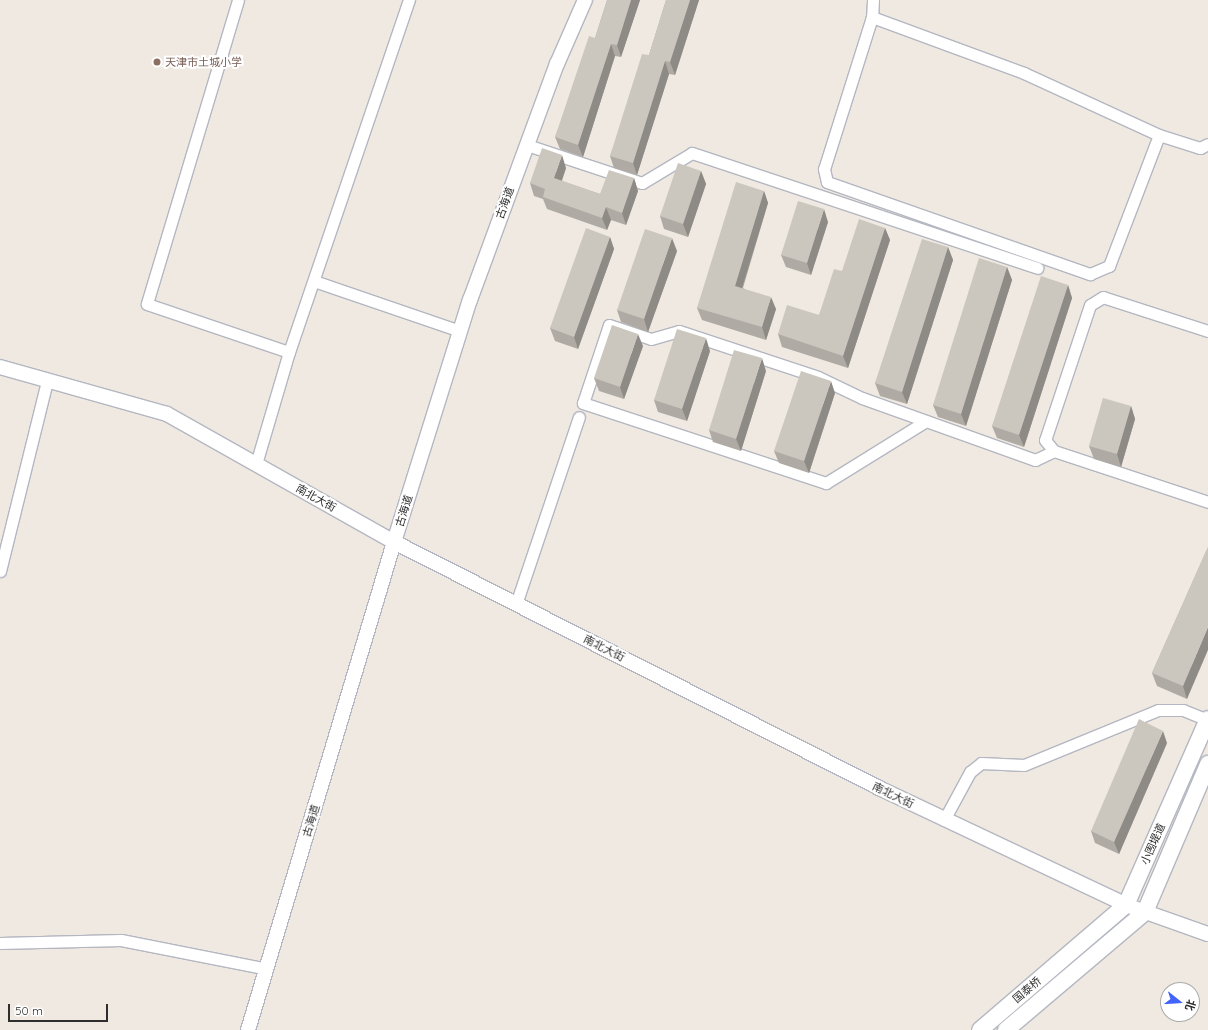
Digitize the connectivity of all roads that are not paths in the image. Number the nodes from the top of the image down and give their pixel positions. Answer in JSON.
{"nodes":[{"id":1,"x":238,"y":0,"type":"edge"},
{"id":2,"x":409,"y":0,"type":"edge"},
{"id":3,"x":585,"y":0,"type":"edge"},
{"id":4,"x":873,"y":0,"type":"edge"},
{"id":5,"x":872,"y":17,"type":"junction"},
{"id":6,"x":1159,"y":135,"type":"junction"},
{"id":7,"x":1208,"y":144,"type":"edge"},
{"id":8,"x":527,"y":145,"type":"junction"},
{"id":9,"x":1037,"y":268,"type":"dead end"},
{"id":10,"x":314,"y":281,"type":"junction"},
{"id":11,"x":460,"y":331,"type":"junction"},
{"id":12,"x":1208,"y":331,"type":"edge"},
{"id":13,"x":289,"y":352,"type":"junction"},
{"id":14,"x":0,"y":367,"type":"edge"},
{"id":15,"x":47,"y":381,"type":"junction"},
{"id":16,"x":579,"y":417,"type":"dead end"},
{"id":17,"x":926,"y":421,"type":"junction"},
{"id":18,"x":1054,"y":451,"type":"junction"},
{"id":19,"x":256,"y":464,"type":"junction"},
{"id":20,"x":1208,"y":502,"type":"edge"},
{"id":21,"x":394,"y":542,"type":"junction"},
{"id":22,"x":0,"y":571,"type":"edge"},
{"id":23,"x":516,"y":604,"type":"junction"},
{"id":24,"x":1208,"y":720,"type":"edge"},
{"id":25,"x":1208,"y":764,"type":"edge"},
{"id":26,"x":944,"y":820,"type":"junction"},
{"id":27,"x":1126,"y":905,"type":"junction"},
{"id":28,"x":1145,"y":912,"type":"junction"},
{"id":29,"x":1208,"y":934,"type":"edge"},
{"id":30,"x":0,"y":943,"type":"edge"},
{"id":31,"x":1073,"y":949,"type":"joint"},
{"id":32,"x":1083,"y":965,"type":"joint"},
{"id":33,"x":267,"y":969,"type":"junction"},
{"id":34,"x":248,"y":1030,"type":"edge"},
{"id":35,"x":980,"y":1030,"type":"edge"},
{"id":36,"x":1006,"y":1030,"type":"edge"}],
"edges":[{"from":1,"to":13,"type":"street"},
{"from":2,"to":10,"type":"street"},
{"from":3,"to":8,"type":"street","name":"古海道"},
{"from":4,"to":5,"type":"street"},
{"from":5,"to":6,"type":"street"},
{"from":5,"to":6,"type":"street"},
{"from":6,"to":7,"type":"street"},
{"from":8,"to":9,"type":"street"},
{"from":8,"to":11,"type":"street","name":"古海道"},
{"from":10,"to":11,"type":"street"},
{"from":10,"to":13,"type":"street"},
{"from":11,"to":21,"type":"street","name":"古海道"},
{"from":12,"to":18,"type":"street"},
{"from":13,"to":19,"type":"street"},
{"from":14,"to":15,"type":"street","name":"南北大街"},
{"from":15,"to":19,"type":"street","name":"南北大街"},
{"from":15,"to":22,"type":"street"},
{"from":16,"to":23,"type":"street"},
{"from":17,"to":17,"type":"street"},
{"from":17,"to":18,"type":"street"},
{"from":18,"to":20,"type":"street"},
{"from":19,"to":21,"type":"street","name":"南北大街"},
{"from":21,"to":23,"type":"street","name":"南北大街"},
{"from":21,"to":33,"type":"street","name":"古海道"},
{"from":23,"to":26,"type":"street","name":"南北大街"},
{"from":24,"to":26,"type":"street"},
{"from":24,"to":27,"type":"main road","name":"小围堤道"},
{"from":25,"to":28,"type":"main road","name":"小围堤道"},
{"from":26,"to":27,"type":"street","name":"南北大街"},
{"from":27,"to":28,"type":"street","name":"南北大街"},
{"from":27,"to":31,"type":"main road","name":"小围堤道"},
{"from":28,"to":29,"type":"street","name":"南北大街"},
{"from":28,"to":32,"type":"main road","name":"小围堤道"},
{"from":30,"to":33,"type":"street"},
{"from":31,"to":35,"type":"main road","name":"国泰桥"},
{"from":32,"to":36,"type":"main road","name":"国泰桥"},
{"from":33,"to":34,"type":"street","name":"古海道"}]}
